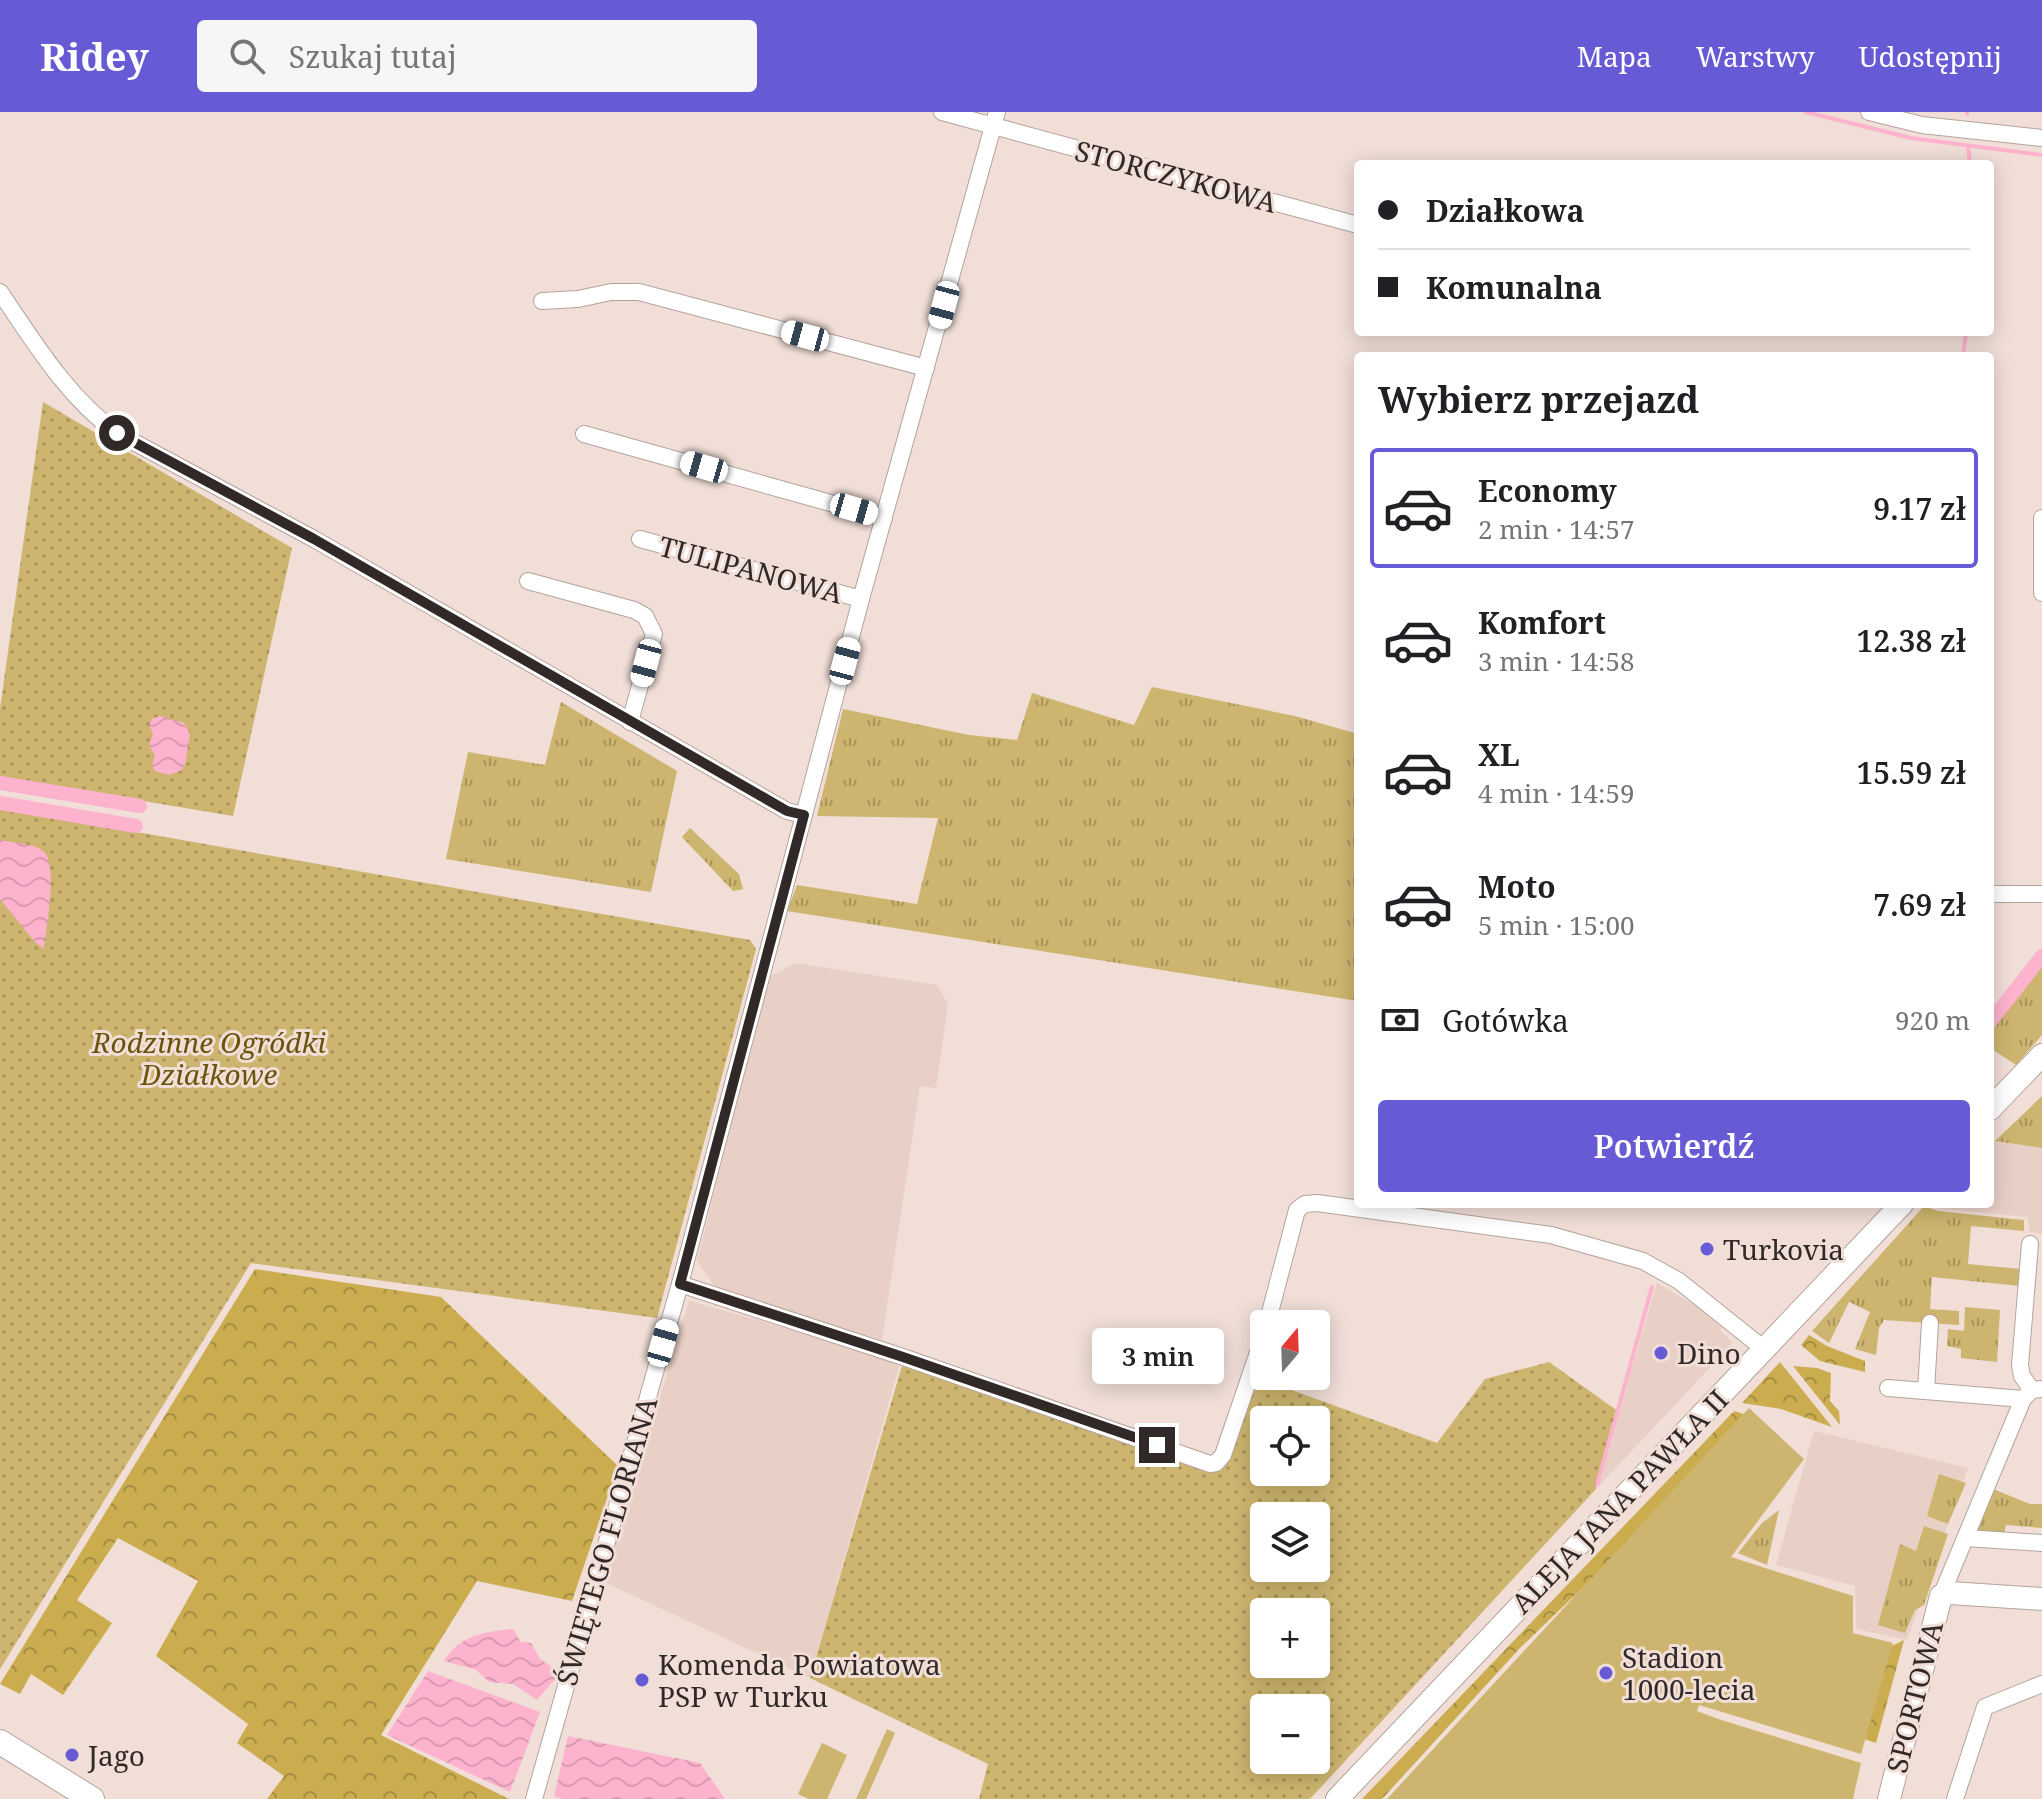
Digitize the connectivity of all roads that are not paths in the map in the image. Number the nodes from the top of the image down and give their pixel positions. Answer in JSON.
{"nodes":[{"id":1,"x":942,"y":112,"type":"edge"},
{"id":2,"x":1869,"y":112,"type":"edge"},
{"id":3,"x":995,"y":119,"type":"edge"},
{"id":4,"x":2042,"y":138,"type":"edge"},
{"id":5,"x":1354,"y":224,"type":"edge"},
{"id":6,"x":0,"y":292,"type":"edge"},
{"id":7,"x":542,"y":301,"type":"dead end"},
{"id":8,"x":926,"y":368,"type":"junction"},
{"id":9,"x":584,"y":434,"type":"dead end"},
{"id":10,"x":884,"y":518,"type":"junction"},
{"id":11,"x":2042,"y":518,"type":"edge"},
{"id":12,"x":640,"y":539,"type":"dead end"},
{"id":13,"x":528,"y":581,"type":"dead end"},
{"id":14,"x":2042,"y":593,"type":"edge"},
{"id":15,"x":861,"y":599,"type":"junction"},
{"id":16,"x":630,"y":722,"type":"junction"},
{"id":17,"x":802,"y":823,"type":"junction"},
{"id":18,"x":1994,"y":894,"type":"edge"},
{"id":19,"x":2042,"y":894,"type":"edge"},
{"id":20,"x":2042,"y":1055,"type":"edge"},
{"id":21,"x":1994,"y":1105,"type":"edge"},
{"id":22,"x":1898,"y":1208,"type":"edge"},
{"id":23,"x":2030,"y":1244,"type":"dead end"},
{"id":24,"x":680,"y":1284,"type":"junction"},
{"id":25,"x":1271,"y":1310,"type":"edge"},
{"id":26,"x":1930,"y":1323,"type":"dead end"},
{"id":27,"x":1764,"y":1349,"type":"junction"},
{"id":28,"x":1250,"y":1376,"type":"edge"},
{"id":29,"x":1888,"y":1388,"type":"dead end"},
{"id":30,"x":1926,"y":1391,"type":"junction"},
{"id":31,"x":2032,"y":1393,"type":"edge"},
{"id":32,"x":1965,"y":1538,"type":"junction"},
{"id":33,"x":2042,"y":1543,"type":"edge"},
{"id":34,"x":1941,"y":1596,"type":"junction"},
{"id":35,"x":2042,"y":1599,"type":"edge"},
{"id":36,"x":2042,"y":1684,"type":"edge"},
{"id":37,"x":0,"y":1742,"type":"edge"},
{"id":38,"x":92,"y":1799,"type":"edge"},
{"id":39,"x":534,"y":1799,"type":"edge"},
{"id":40,"x":1337,"y":1799,"type":"edge"},
{"id":41,"x":1889,"y":1799,"type":"edge"},
{"id":42,"x":1955,"y":1799,"type":"edge"}],
"edges":[{"from":1,"to":3,"type":"street","name":"STORCZYKOWA"},
{"from":2,"to":4,"type":"street"},
{"from":3,"to":5,"type":"street","name":"STORCZYKOWA"},
{"from":3,"to":8,"type":"street","name":"ŚWIĘTEGO FLORIANA"},
{"from":6,"to":16,"type":"street"},
{"from":7,"to":8,"type":"street"},
{"from":8,"to":10,"type":"street","name":"ŚWIĘTEGO FLORIANA"},
{"from":9,"to":10,"type":"street"},
{"from":10,"to":15,"type":"street","name":"ŚWIĘTEGO FLORIANA"},
{"from":11,"to":14,"type":"street"},
{"from":12,"to":15,"type":"street","name":"TULIPANOWA"},
{"from":13,"to":16,"type":"street"},
{"from":15,"to":17,"type":"street","name":"ŚWIĘTEGO FLORIANA"},
{"from":16,"to":17,"type":"street"},
{"from":17,"to":24,"type":"street","name":"ŚWIĘTEGO FLORIANA"},
{"from":18,"to":19,"type":"street"},
{"from":20,"to":21,"type":"main road"},
{"from":22,"to":27,"type":"main road","name":"ALEJA JANA PAWŁA II"},
{"from":23,"to":31,"type":"street"},
{"from":24,"to":28,"type":"street"},
{"from":24,"to":39,"type":"street","name":"ŚWIĘTEGO FLORIANA"},
{"from":25,"to":27,"type":"street"},
{"from":26,"to":30,"type":"street"},
{"from":27,"to":40,"type":"main road","name":"ALEJA JANA PAWŁA II"},
{"from":29,"to":30,"type":"street"},
{"from":30,"to":31,"type":"street"},
{"from":31,"to":32,"type":"street"},
{"from":32,"to":33,"type":"street"},
{"from":32,"to":34,"type":"street"},
{"from":34,"to":35,"type":"main road"},
{"from":34,"to":41,"type":"main road","name":"SPORTOWA"},
{"from":36,"to":42,"type":"street"},
{"from":37,"to":38,"type":"main road"}]}
